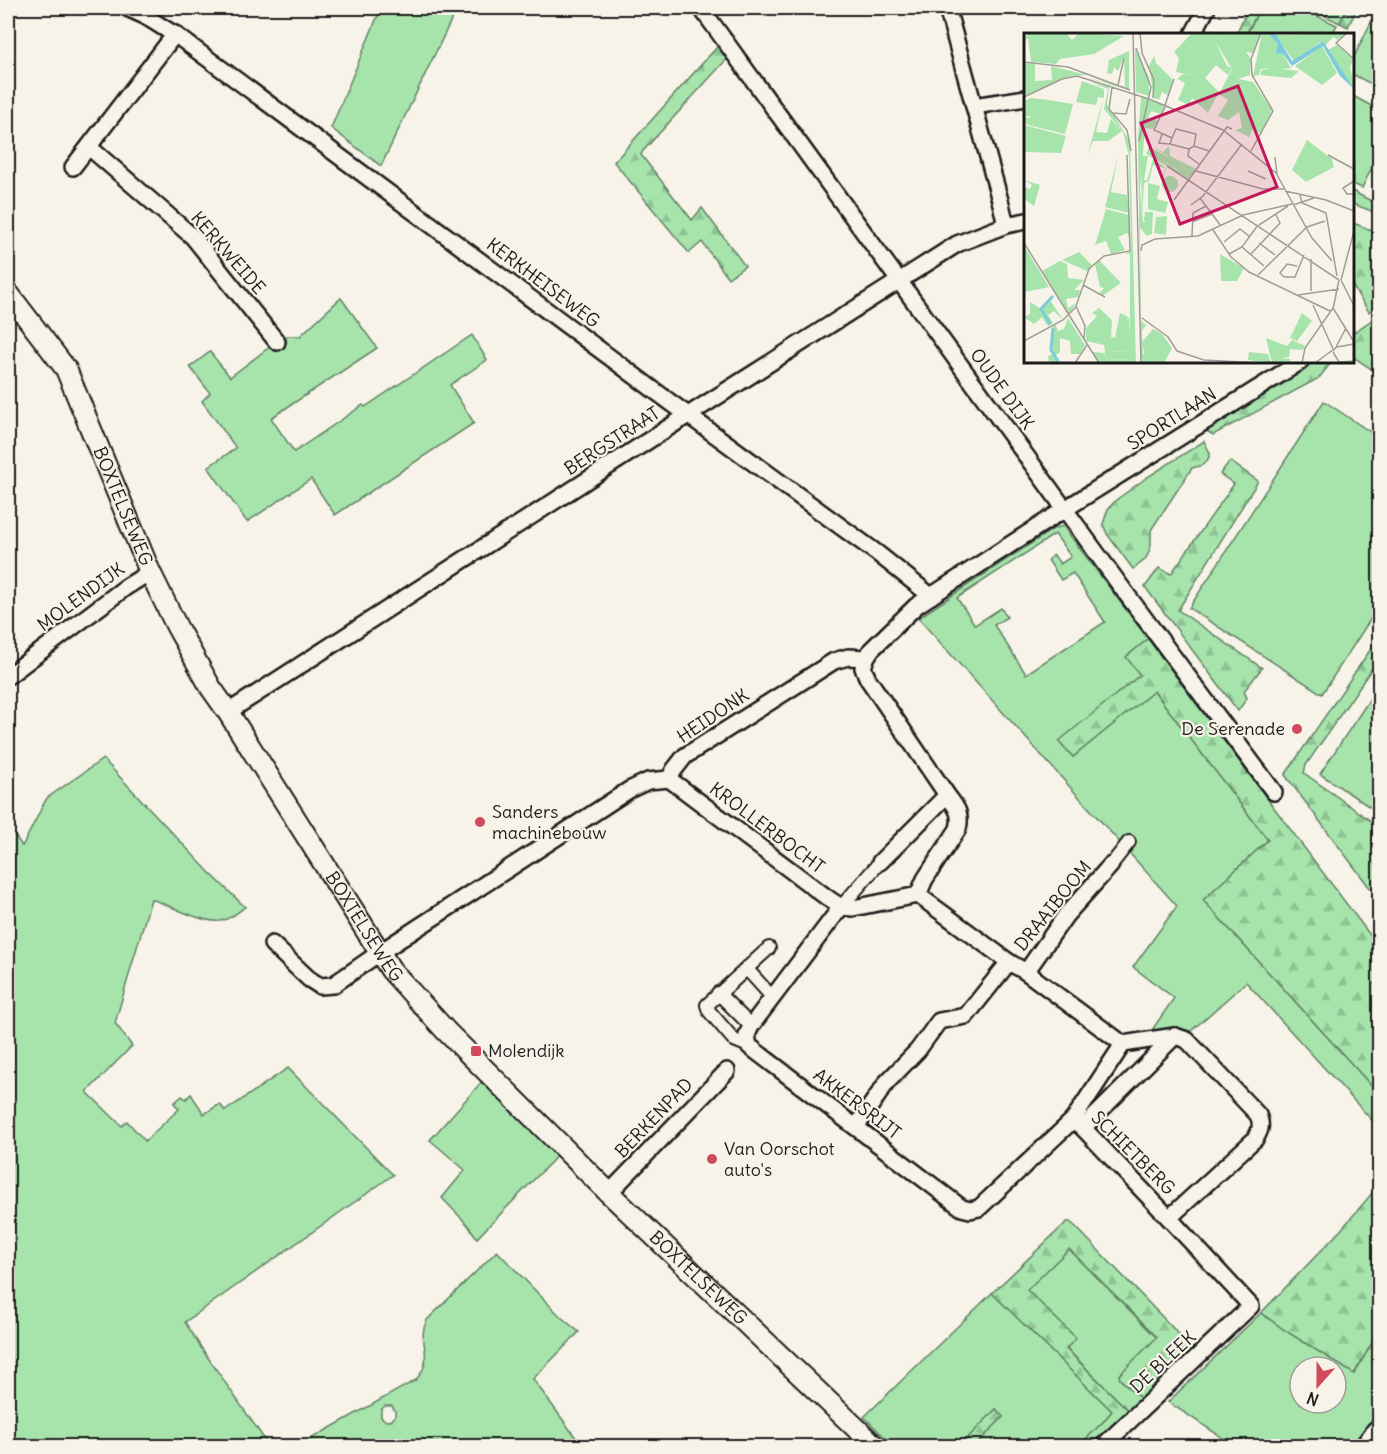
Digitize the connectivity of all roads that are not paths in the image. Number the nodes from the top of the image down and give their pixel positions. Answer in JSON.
{"nodes":[{"id":1,"x":127,"y":8,"type":"edge"},
{"id":2,"x":701,"y":8,"type":"edge"},
{"id":3,"x":947,"y":8,"type":"edge"},
{"id":4,"x":1207,"y":8,"type":"edge"},
{"id":5,"x":1194,"y":33,"type":"edge"},
{"id":6,"x":175,"y":34,"type":"junction"},
{"id":7,"x":1024,"y":98,"type":"edge"},
{"id":8,"x":974,"y":106,"type":"junction"},
{"id":9,"x":88,"y":147,"type":"junction"},
{"id":10,"x":73,"y":167,"type":"dead end"},
{"id":11,"x":1024,"y":221,"type":"edge"},
{"id":12,"x":1006,"y":225,"type":"junction"},
{"id":13,"x":899,"y":279,"type":"junction"},
{"id":14,"x":8,"y":293,"type":"edge"},
{"id":15,"x":277,"y":342,"type":"dead end"},
{"id":16,"x":1298,"y":363,"type":"edge"},
{"id":17,"x":689,"y":415,"type":"junction"},
{"id":18,"x":1065,"y":509,"type":"junction"},
{"id":19,"x":150,"y":572,"type":"junction"},
{"id":20,"x":931,"y":596,"type":"junction"},
{"id":21,"x":866,"y":658,"type":"junction"},
{"id":22,"x":8,"y":676,"type":"edge"},
{"id":23,"x":228,"y":712,"type":"junction"},
{"id":24,"x":669,"y":779,"type":"junction"},
{"id":25,"x":1274,"y":792,"type":"dead end"},
{"id":26,"x":947,"y":795,"type":"junction"},
{"id":27,"x":1129,"y":842,"type":"dead end"},
{"id":28,"x":880,"y":862,"type":"joint"},
{"id":29,"x":1111,"y":865,"type":"joint"},
{"id":30,"x":918,"y":895,"type":"junction"},
{"id":31,"x":841,"y":907,"type":"junction"},
{"id":32,"x":272,"y":944,"type":"dead end"},
{"id":33,"x":769,"y":948,"type":"dead end"},
{"id":34,"x":380,"y":953,"type":"junction"},
{"id":35,"x":1009,"y":962,"type":"junction"},
{"id":36,"x":746,"y":968,"type":"junction"},
{"id":37,"x":1026,"y":972,"type":"junction"},
{"id":38,"x":718,"y":993,"type":"junction"},
{"id":39,"x":772,"y":997,"type":"junction"},
{"id":40,"x":751,"y":1026,"type":"junction"},
{"id":41,"x":1175,"y":1036,"type":"junction"},
{"id":42,"x":1123,"y":1044,"type":"junction"},
{"id":43,"x":749,"y":1046,"type":"junction"},
{"id":44,"x":727,"y":1071,"type":"dead end"},
{"id":45,"x":1078,"y":1124,"type":"junction"},
{"id":46,"x":856,"y":1127,"type":"junction"},
{"id":47,"x":609,"y":1193,"type":"junction"},
{"id":48,"x":1170,"y":1218,"type":"junction"},
{"id":49,"x":1251,"y":1306,"type":"joint"},
{"id":50,"x":1380,"y":1434,"type":"edge"},
{"id":51,"x":875,"y":1446,"type":"edge"},
{"id":52,"x":1102,"y":1446,"type":"edge"},
{"id":53,"x":1371,"y":1446,"type":"edge"}],
"edges":[{"from":1,"to":6,"type":"street","name":"KERKHEISEWEG"},
{"from":2,"to":13,"type":"street","name":"OUDE DIJK"},
{"from":3,"to":8,"type":"street"},
{"from":4,"to":5,"type":"street"},
{"from":6,"to":9,"type":"street"},
{"from":6,"to":17,"type":"street","name":"KERKHEISEWEG"},
{"from":7,"to":8,"type":"street"},
{"from":8,"to":12,"type":"street"},
{"from":9,"to":10,"type":"street"},
{"from":9,"to":15,"type":"street","name":"KERKWEIDE"},
{"from":11,"to":12,"type":"street","name":"BERGSTRAAT"},
{"from":12,"to":13,"type":"street","name":"BERGSTRAAT"},
{"from":13,"to":17,"type":"street","name":"BERGSTRAAT"},
{"from":13,"to":18,"type":"street","name":"OUDE DIJK"},
{"from":14,"to":19,"type":"street","name":"BOXTELSEWEG"},
{"from":16,"to":18,"type":"street","name":"SPORTLAAN"},
{"from":17,"to":20,"type":"street","name":"KERKHEISEWEG"},
{"from":17,"to":23,"type":"street","name":"BERGSTRAAT"},
{"from":18,"to":20,"type":"street"},
{"from":18,"to":25,"type":"street","name":"OUDE DIJK"},
{"from":19,"to":22,"type":"street","name":"MOLENDIJK"},
{"from":19,"to":23,"type":"street","name":"BOXTELSEWEG"},
{"from":20,"to":21,"type":"street"},
{"from":21,"to":24,"type":"street","name":"HEIDONK"},
{"from":21,"to":26,"type":"street"},
{"from":23,"to":34,"type":"street","name":"BOXTELSEWEG"},
{"from":24,"to":31,"type":"street","name":"KROLLERBOCHT"},
{"from":24,"to":34,"type":"street"},
{"from":26,"to":28,"type":"street"},
{"from":26,"to":30,"type":"street"},
{"from":27,"to":29,"type":"street"},
{"from":28,"to":31,"type":"street"},
{"from":29,"to":37,"type":"street","name":"DRAAIBOOM"},
{"from":30,"to":31,"type":"street"},
{"from":30,"to":35,"type":"street"},
{"from":31,"to":39,"type":"street"},
{"from":32,"to":34,"type":"street"},
{"from":33,"to":36,"type":"street"},
{"from":34,"to":47,"type":"street","name":"BOXTELSEWEG"},
{"from":35,"to":37,"type":"street"},
{"from":35,"to":46,"type":"street"},
{"from":36,"to":38,"type":"street"},
{"from":36,"to":39,"type":"street"},
{"from":37,"to":42,"type":"street"},
{"from":38,"to":40,"type":"street"},
{"from":38,"to":43,"type":"street"},
{"from":39,"to":40,"type":"street"},
{"from":40,"to":43,"type":"street"},
{"from":41,"to":42,"type":"street"},
{"from":41,"to":45,"type":"street"},
{"from":41,"to":48,"type":"street"},
{"from":42,"to":45,"type":"street","name":"SCHIETBERG"},
{"from":43,"to":46,"type":"street","name":"AKKERSRIJT"},
{"from":44,"to":47,"type":"street","name":"BERKENPAD"},
{"from":45,"to":46,"type":"street","name":"AKKERSRIJT"},
{"from":45,"to":48,"type":"street","name":"SCHIETBERG"},
{"from":47,"to":51,"type":"street","name":"BOXTELSEWEG"},
{"from":48,"to":49,"type":"street","name":"SCHIETBERG"},
{"from":49,"to":52,"type":"street","name":"DE BLEEK"},
{"from":50,"to":53,"type":"highway"}]}
